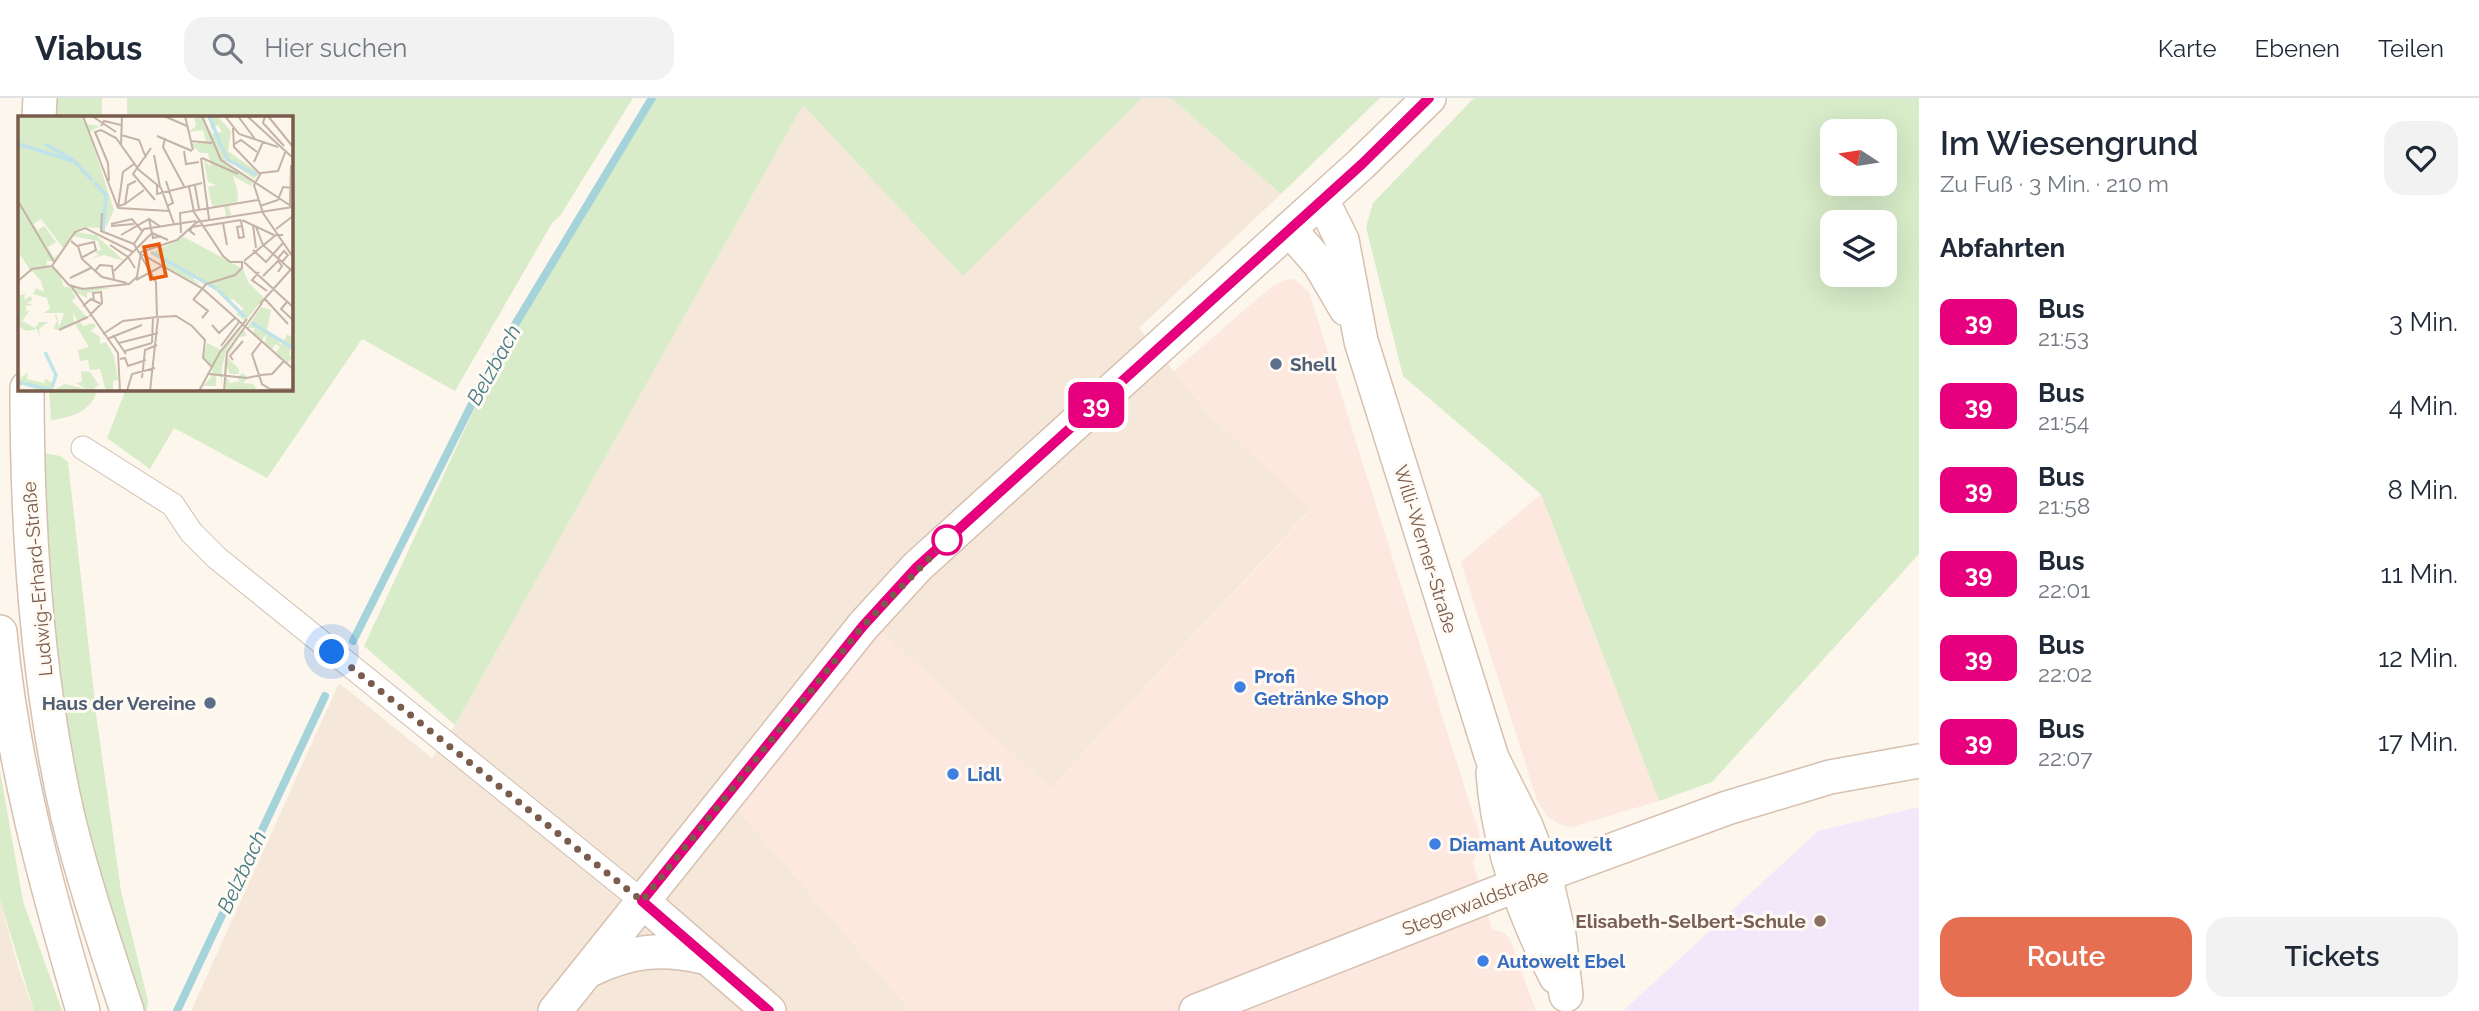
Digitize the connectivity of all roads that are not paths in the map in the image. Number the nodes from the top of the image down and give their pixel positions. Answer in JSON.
{"nodes":[{"id":1,"x":40,"y":98,"type":"edge"},
{"id":2,"x":1429,"y":98,"type":"edge"},
{"id":3,"x":39,"y":116,"type":"edge"},
{"id":4,"x":1322,"y":200,"type":"junction"},
{"id":5,"x":1289,"y":229,"type":"junction"},
{"id":6,"x":1361,"y":341,"type":"junction"},
{"id":7,"x":27,"y":390,"type":"edge"},
{"id":8,"x":83,"y":448,"type":"dead end"},
{"id":9,"x":0,"y":632,"type":"edge"},
{"id":10,"x":1919,"y":761,"type":"edge"},
{"id":11,"x":1531,"y":880,"type":"junction"},
{"id":12,"x":642,"y":901,"type":"junction"},
{"id":13,"x":703,"y":957,"type":"junction"},
{"id":14,"x":587,"y":971,"type":"junction"},
{"id":15,"x":1568,"y":1003,"type":"edge"},
{"id":16,"x":83,"y":1011,"type":"edge"},
{"id":17,"x":127,"y":1011,"type":"edge"},
{"id":18,"x":555,"y":1011,"type":"edge"},
{"id":19,"x":769,"y":1011,"type":"edge"},
{"id":20,"x":1196,"y":1011,"type":"edge"}],
"edges":[{"from":1,"to":3,"type":"street"},
{"from":2,"to":4,"type":"street"},
{"from":4,"to":5,"type":"street"},
{"from":4,"to":6,"type":"street","name":"Willi-Werner-Straße"},
{"from":5,"to":6,"type":"street","name":"Willi-Werner-Straße"},
{"from":5,"to":12,"type":"street"},
{"from":6,"to":11,"type":"street","name":"Willi-Werner-Straße"},
{"from":7,"to":17,"type":"street","name":"Ludwig-Erhard-Straße"},
{"from":8,"to":12,"type":"street"},
{"from":9,"to":16,"type":"street"},
{"from":10,"to":11,"type":"street","name":"Stegerwaldstraße"},
{"from":11,"to":15,"type":"street","name":"Willi-Werner-Straße"},
{"from":11,"to":20,"type":"street","name":"Stegerwaldstraße"},
{"from":12,"to":13,"type":"street"},
{"from":12,"to":14,"type":"street"},
{"from":13,"to":14,"type":"street"},
{"from":13,"to":19,"type":"street"},
{"from":14,"to":18,"type":"street"}]}
